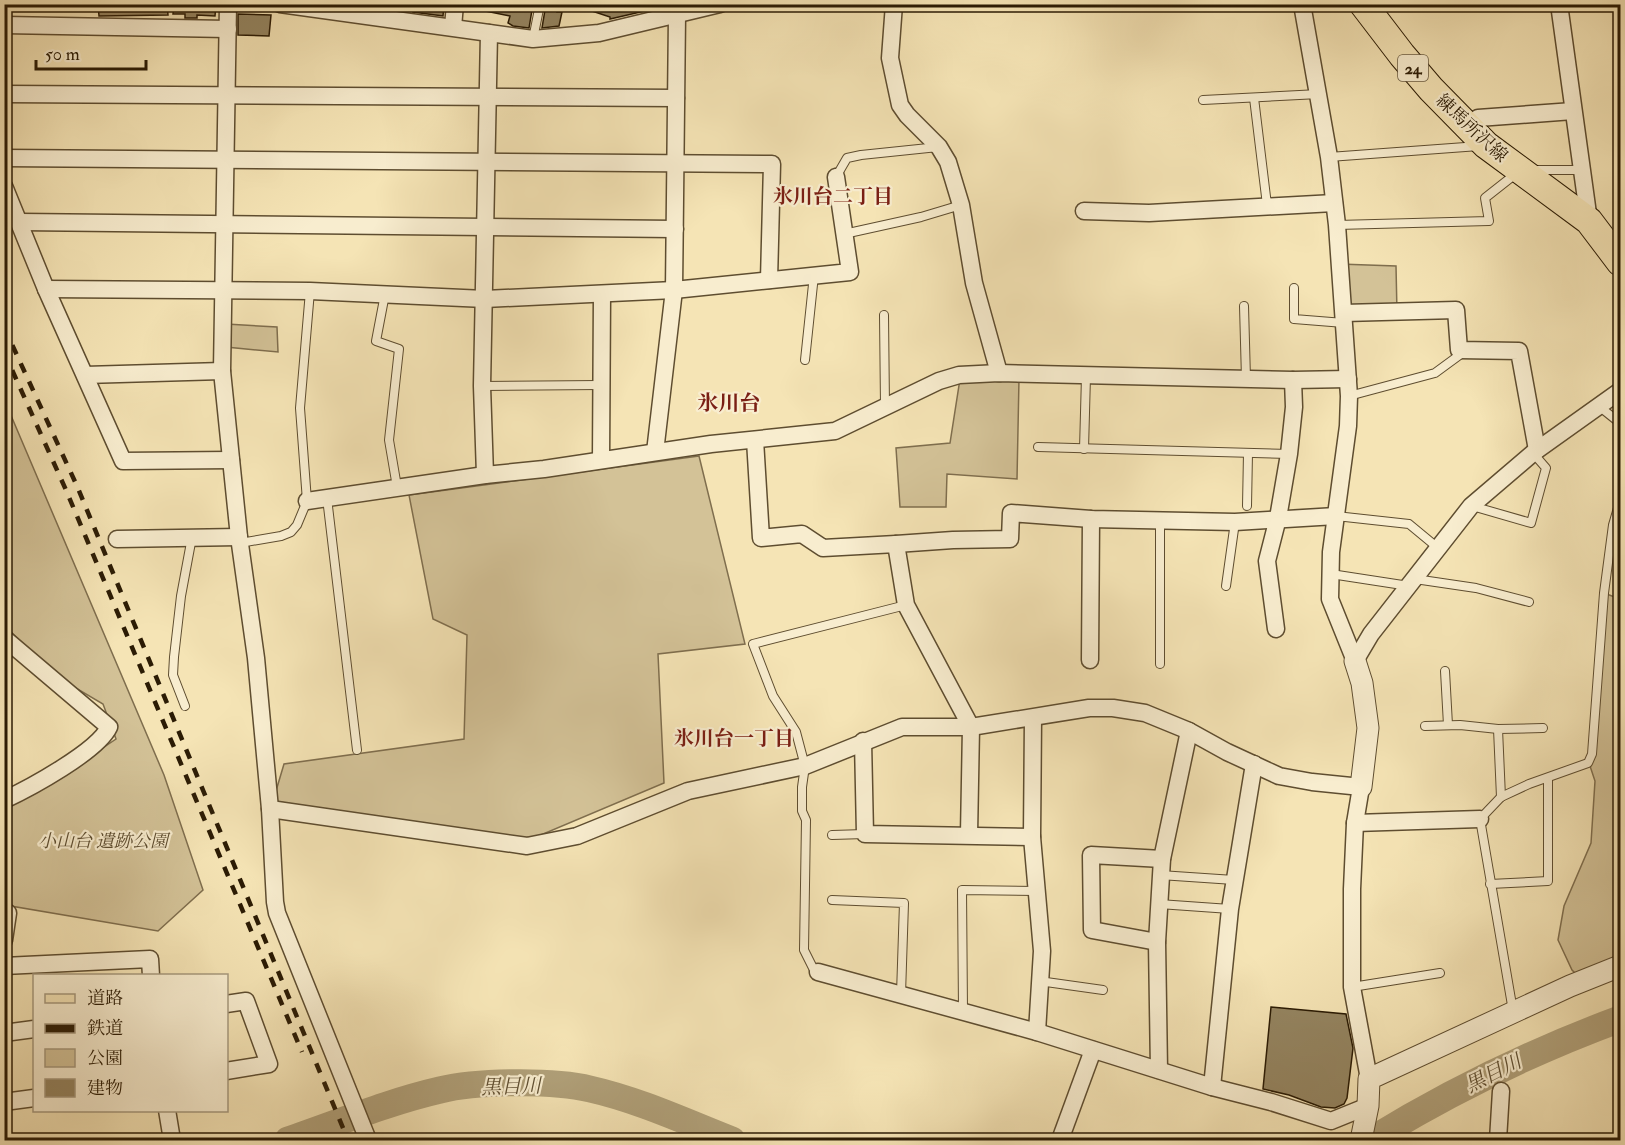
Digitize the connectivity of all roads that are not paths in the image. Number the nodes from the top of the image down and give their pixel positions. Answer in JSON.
{"nodes":[{"id":1,"x":228,"y":4,"type":"edge"},
{"id":2,"x":280,"y":4,"type":"edge"},
{"id":3,"x":456,"y":4,"type":"edge"},
{"id":4,"x":540,"y":4,"type":"edge"},
{"id":5,"x":720,"y":4,"type":"edge"},
{"id":6,"x":894,"y":4,"type":"edge"},
{"id":7,"x":1302,"y":4,"type":"edge"},
{"id":8,"x":1363,"y":4,"type":"edge"},
{"id":9,"x":1559,"y":4,"type":"edge"},
{"id":10,"x":325,"y":7,"type":"edge"},
{"id":11,"x":687,"y":10,"type":"edge"},
{"id":12,"x":4,"y":25,"type":"edge"},
{"id":13,"x":453,"y":27,"type":"junction"},
{"id":14,"x":228,"y":29,"type":"junction"},
{"id":15,"x":489,"y":33,"type":"junction"},
{"id":16,"x":534,"y":39,"type":"junction"},
{"id":17,"x":4,"y":94,"type":"edge"},
{"id":18,"x":1319,"y":94,"type":"junction"},
{"id":19,"x":227,"y":95,"type":"junction"},
{"id":20,"x":488,"y":97,"type":"junction"},
{"id":21,"x":676,"y":98,"type":"junction"},
{"id":22,"x":1254,"y":98,"type":"junction"},
{"id":23,"x":1203,"y":100,"type":"dead end"},
{"id":24,"x":1573,"y":111,"type":"junction"},
{"id":25,"x":1476,"y":136,"type":"junction"},
{"id":26,"x":939,"y":147,"type":"junction"},
{"id":27,"x":1329,"y":157,"type":"junction"},
{"id":28,"x":4,"y":158,"type":"edge"},
{"id":29,"x":226,"y":160,"type":"junction"},
{"id":30,"x":487,"y":161,"type":"junction"},
{"id":31,"x":675,"y":163,"type":"junction"},
{"id":32,"x":1581,"y":170,"type":"junction"},
{"id":33,"x":1520,"y":171,"type":"junction"},
{"id":34,"x":836,"y":177,"type":"joint"},
{"id":35,"x":4,"y":186,"type":"edge"},
{"id":36,"x":1334,"y":203,"type":"junction"},
{"id":37,"x":960,"y":205,"type":"junction"},
{"id":38,"x":1267,"y":205,"type":"junction"},
{"id":39,"x":1084,"y":211,"type":"dead end"},
{"id":40,"x":1588,"y":221,"type":"junction"},
{"id":41,"x":20,"y":222,"type":"junction"},
{"id":42,"x":225,"y":224,"type":"junction"},
{"id":43,"x":1337,"y":225,"type":"junction"},
{"id":44,"x":485,"y":227,"type":"junction"},
{"id":45,"x":675,"y":229,"type":"junction"},
{"id":46,"x":844,"y":234,"type":"junction"},
{"id":47,"x":1620,"y":262,"type":"edge"},
{"id":48,"x":813,"y":275,"type":"junction"},
{"id":49,"x":769,"y":280,"type":"junction"},
{"id":50,"x":1293,"y":288,"type":"dead end"},
{"id":51,"x":46,"y":289,"type":"junction"},
{"id":52,"x":224,"y":289,"type":"junction"},
{"id":53,"x":674,"y":290,"type":"junction"},
{"id":54,"x":310,"y":291,"type":"junction"},
{"id":55,"x":385,"y":294,"type":"junction"},
{"id":56,"x":602,"y":294,"type":"junction"},
{"id":57,"x":485,"y":299,"type":"junction"},
{"id":58,"x":1244,"y":306,"type":"dead end"},
{"id":59,"x":884,"y":315,"type":"dead end"},
{"id":60,"x":1344,"y":318,"type":"junction"},
{"id":61,"x":1465,"y":351,"type":"junction"},
{"id":62,"x":805,"y":360,"type":"dead end"},
{"id":63,"x":222,"y":371,"type":"junction"},
{"id":64,"x":999,"y":373,"type":"junction"},
{"id":65,"x":85,"y":375,"type":"junction"},
{"id":66,"x":1086,"y":376,"type":"junction"},
{"id":67,"x":1246,"y":379,"type":"junction"},
{"id":68,"x":1293,"y":380,"type":"junction"},
{"id":69,"x":600,"y":385,"type":"junction"},
{"id":70,"x":482,"y":386,"type":"junction"},
{"id":71,"x":1349,"y":387,"type":"junction"},
{"id":72,"x":1620,"y":391,"type":"edge"},
{"id":73,"x":1600,"y":407,"type":"junction"},
{"id":74,"x":885,"y":408,"type":"junction"},
{"id":75,"x":1620,"y":423,"type":"edge"},
{"id":76,"x":755,"y":440,"type":"junction"},
{"id":77,"x":1038,"y":447,"type":"dead end"},
{"id":78,"x":1084,"y":448,"type":"junction"},
{"id":79,"x":1535,"y":451,"type":"junction"},
{"id":80,"x":655,"y":452,"type":"junction"},
{"id":81,"x":1248,"y":453,"type":"junction"},
{"id":82,"x":1289,"y":454,"type":"junction"},
{"id":83,"x":231,"y":460,"type":"junction"},
{"id":84,"x":601,"y":460,"type":"junction"},
{"id":85,"x":485,"y":475,"type":"junction"},
{"id":86,"x":397,"y":487,"type":"junction"},
{"id":87,"x":327,"y":498,"type":"junction"},
{"id":88,"x":307,"y":501,"type":"junction"},
{"id":89,"x":1620,"y":501,"type":"edge"},
{"id":90,"x":1247,"y":506,"type":"dead end"},
{"id":91,"x":1471,"y":506,"type":"junction"},
{"id":92,"x":1336,"y":516,"type":"junction"},
{"id":93,"x":1278,"y":518,"type":"junction"},
{"id":94,"x":1091,"y":519,"type":"junction"},
{"id":95,"x":1160,"y":521,"type":"junction"},
{"id":96,"x":1235,"y":522,"type":"junction"},
{"id":97,"x":1617,"y":526,"type":"edge"},
{"id":98,"x":192,"y":537,"type":"junction"},
{"id":99,"x":117,"y":539,"type":"dead end"},
{"id":100,"x":240,"y":540,"type":"junction"},
{"id":101,"x":896,"y":544,"type":"junction"},
{"id":102,"x":1438,"y":548,"type":"junction"},
{"id":103,"x":1331,"y":574,"type":"junction"},
{"id":104,"x":1412,"y":582,"type":"junction"},
{"id":105,"x":1226,"y":586,"type":"dead end"},
{"id":106,"x":1529,"y":602,"type":"dead end"},
{"id":107,"x":906,"y":605,"type":"junction"},
{"id":108,"x":1276,"y":629,"type":"dead end"},
{"id":109,"x":4,"y":638,"type":"edge"},
{"id":110,"x":1090,"y":660,"type":"dead end"},
{"id":111,"x":1355,"y":661,"type":"junction"},
{"id":112,"x":1160,"y":664,"type":"dead end"},
{"id":113,"x":1445,"y":672,"type":"dead end"},
{"id":114,"x":185,"y":706,"type":"dead end"},
{"id":115,"x":1033,"y":718,"type":"junction"},
{"id":116,"x":1448,"y":725,"type":"junction"},
{"id":117,"x":1425,"y":726,"type":"dead end"},
{"id":118,"x":970,"y":727,"type":"junction"},
{"id":119,"x":1543,"y":728,"type":"dead end"},
{"id":120,"x":1498,"y":729,"type":"junction"},
{"id":121,"x":1189,"y":730,"type":"junction"},
{"id":122,"x":863,"y":741,"type":"junction"},
{"id":123,"x":357,"y":750,"type":"dead end"},
{"id":124,"x":1254,"y":764,"type":"junction"},
{"id":125,"x":805,"y":766,"type":"junction"},
{"id":126,"x":1548,"y":778,"type":"junction"},
{"id":127,"x":1361,"y":786,"type":"junction"},
{"id":128,"x":1501,"y":797,"type":"junction"},
{"id":129,"x":4,"y":800,"type":"edge"},
{"id":130,"x":270,"y":809,"type":"junction"},
{"id":131,"x":1480,"y":819,"type":"junction"},
{"id":132,"x":1355,"y":824,"type":"junction"},
{"id":133,"x":865,"y":834,"type":"junction"},
{"id":134,"x":832,"y":835,"type":"dead end"},
{"id":135,"x":969,"y":835,"type":"junction"},
{"id":136,"x":1032,"y":837,"type":"junction"},
{"id":137,"x":1161,"y":866,"type":"junction"},
{"id":138,"x":1234,"y":880,"type":"junction"},
{"id":139,"x":1490,"y":884,"type":"junction"},
{"id":140,"x":1036,"y":891,"type":"junction"},
{"id":141,"x":832,"y":900,"type":"dead end"},
{"id":142,"x":1160,"y":904,"type":"junction"},
{"id":143,"x":1230,"y":909,"type":"junction"},
{"id":144,"x":8,"y":913,"type":"dead end"},
{"id":145,"x":4,"y":940,"type":"edge"},
{"id":146,"x":1157,"y":942,"type":"junction"},
{"id":147,"x":4,"y":966,"type":"edge"},
{"id":148,"x":1620,"y":966,"type":"edge"},
{"id":149,"x":818,"y":972,"type":"joint"},
{"id":150,"x":1440,"y":973,"type":"dead end"},
{"id":151,"x":152,"y":974,"type":"edge"},
{"id":152,"x":1039,"y":981,"type":"junction"},
{"id":153,"x":1352,"y":987,"type":"junction"},
{"id":154,"x":1103,"y":990,"type":"dead end"},
{"id":155,"x":901,"y":994,"type":"junction"},
{"id":156,"x":228,"y":1004,"type":"edge"},
{"id":157,"x":963,"y":1011,"type":"junction"},
{"id":158,"x":1513,"y":1011,"type":"junction"},
{"id":159,"x":33,"y":1029,"type":"edge"},
{"id":160,"x":1037,"y":1032,"type":"junction"},
{"id":161,"x":4,"y":1033,"type":"edge"},
{"id":162,"x":1093,"y":1050,"type":"junction"},
{"id":163,"x":1159,"y":1070,"type":"junction"},
{"id":164,"x":228,"y":1071,"type":"edge"},
{"id":165,"x":1369,"y":1079,"type":"junction"},
{"id":166,"x":1212,"y":1087,"type":"junction"},
{"id":167,"x":1501,"y":1091,"type":"dead end"},
{"id":168,"x":33,"y":1098,"type":"edge"},
{"id":169,"x":4,"y":1102,"type":"edge"},
{"id":170,"x":1367,"y":1111,"type":"junction"},
{"id":171,"x":167,"y":1112,"type":"edge"},
{"id":172,"x":367,"y":1137,"type":"edge"},
{"id":173,"x":172,"y":1140,"type":"edge"},
{"id":174,"x":1060,"y":1140,"type":"edge"},
{"id":175,"x":1361,"y":1140,"type":"edge"},
{"id":176,"x":1498,"y":1140,"type":"edge"}],
"edges":[{"from":1,"to":14,"type":"street"},
{"from":2,"to":10,"type":"street"},
{"from":3,"to":13,"type":"street"},
{"from":4,"to":16,"type":"lane"},
{"from":5,"to":11,"type":"street"},
{"from":6,"to":26,"type":"street"},
{"from":7,"to":18,"type":"street"},
{"from":8,"to":25,"type":"main road","name":"練馬所沢線","number":"24"},
{"from":9,"to":24,"type":"street"},
{"from":10,"to":13,"type":"street"},
{"from":11,"to":16,"type":"street"},
{"from":11,"to":21,"type":"street"},
{"from":12,"to":14,"type":"street"},
{"from":13,"to":15,"type":"street"},
{"from":14,"to":19,"type":"street"},
{"from":15,"to":16,"type":"street"},
{"from":15,"to":20,"type":"street"},
{"from":17,"to":19,"type":"street"},
{"from":18,"to":22,"type":"lane"},
{"from":18,"to":27,"type":"street"},
{"from":19,"to":20,"type":"street"},
{"from":19,"to":29,"type":"street"},
{"from":20,"to":21,"type":"street"},
{"from":20,"to":30,"type":"street"},
{"from":21,"to":31,"type":"street"},
{"from":22,"to":23,"type":"lane"},
{"from":22,"to":38,"type":"lane"},
{"from":24,"to":25,"type":"street"},
{"from":24,"to":32,"type":"street"},
{"from":25,"to":27,"type":"lane"},
{"from":25,"to":33,"type":"main road","name":"練馬所沢線","number":"24"},
{"from":26,"to":34,"type":"lane"},
{"from":26,"to":37,"type":"street"},
{"from":27,"to":36,"type":"street"},
{"from":28,"to":29,"type":"street"},
{"from":29,"to":30,"type":"street"},
{"from":29,"to":42,"type":"street"},
{"from":30,"to":31,"type":"street"},
{"from":30,"to":44,"type":"street"},
{"from":31,"to":45,"type":"street"},
{"from":31,"to":49,"type":"street"},
{"from":32,"to":33,"type":"lane"},
{"from":32,"to":40,"type":"street"},
{"from":33,"to":40,"type":"main road","name":"練馬所沢線","number":"24"},
{"from":33,"to":43,"type":"lane"},
{"from":34,"to":46,"type":"street"},
{"from":35,"to":41,"type":"street"},
{"from":36,"to":38,"type":"street"},
{"from":36,"to":43,"type":"street"},
{"from":37,"to":46,"type":"lane"},
{"from":37,"to":64,"type":"street"},
{"from":38,"to":39,"type":"street"},
{"from":40,"to":47,"type":"main road","name":"練馬所沢線","number":"24"},
{"from":41,"to":42,"type":"street"},
{"from":41,"to":51,"type":"street"},
{"from":42,"to":44,"type":"street"},
{"from":42,"to":52,"type":"street"},
{"from":43,"to":60,"type":"street"},
{"from":44,"to":45,"type":"street"},
{"from":44,"to":57,"type":"street"},
{"from":45,"to":53,"type":"street"},
{"from":46,"to":48,"type":"street"},
{"from":48,"to":49,"type":"street"},
{"from":48,"to":62,"type":"lane"},
{"from":49,"to":53,"type":"street"},
{"from":50,"to":60,"type":"lane"},
{"from":51,"to":52,"type":"street"},
{"from":51,"to":65,"type":"street"},
{"from":52,"to":54,"type":"street"},
{"from":52,"to":63,"type":"street"},
{"from":53,"to":56,"type":"street"},
{"from":53,"to":80,"type":"street"},
{"from":54,"to":55,"type":"street"},
{"from":54,"to":88,"type":"lane"},
{"from":55,"to":57,"type":"street"},
{"from":55,"to":86,"type":"lane"},
{"from":56,"to":57,"type":"street"},
{"from":56,"to":69,"type":"street"},
{"from":57,"to":70,"type":"street"},
{"from":58,"to":67,"type":"lane"},
{"from":59,"to":74,"type":"lane"},
{"from":60,"to":61,"type":"street"},
{"from":60,"to":71,"type":"street"},
{"from":61,"to":71,"type":"lane"},
{"from":61,"to":79,"type":"street"},
{"from":63,"to":65,"type":"street"},
{"from":63,"to":83,"type":"street"},
{"from":64,"to":66,"type":"street"},
{"from":64,"to":74,"type":"street"},
{"from":65,"to":83,"type":"street"},
{"from":66,"to":67,"type":"street"},
{"from":66,"to":78,"type":"lane"},
{"from":67,"to":68,"type":"street"},
{"from":68,"to":71,"type":"street"},
{"from":68,"to":82,"type":"street"},
{"from":69,"to":70,"type":"lane"},
{"from":69,"to":84,"type":"street"},
{"from":70,"to":85,"type":"street"},
{"from":71,"to":92,"type":"street"},
{"from":72,"to":73,"type":"street"},
{"from":73,"to":75,"type":"lane"},
{"from":73,"to":79,"type":"street"},
{"from":74,"to":76,"type":"street"},
{"from":76,"to":80,"type":"street"},
{"from":76,"to":101,"type":"street"},
{"from":77,"to":78,"type":"lane"},
{"from":78,"to":81,"type":"lane"},
{"from":79,"to":91,"type":"street"},
{"from":79,"to":91,"type":"lane"},
{"from":80,"to":84,"type":"street"},
{"from":81,"to":82,"type":"lane"},
{"from":81,"to":90,"type":"lane"},
{"from":82,"to":93,"type":"street"},
{"from":83,"to":100,"type":"street"},
{"from":84,"to":85,"type":"street"},
{"from":85,"to":86,"type":"street"},
{"from":86,"to":87,"type":"street"},
{"from":87,"to":88,"type":"street"},
{"from":87,"to":123,"type":"lane"},
{"from":88,"to":100,"type":"lane"},
{"from":89,"to":97,"type":"lane"},
{"from":91,"to":102,"type":"street"},
{"from":92,"to":93,"type":"street"},
{"from":92,"to":102,"type":"lane"},
{"from":92,"to":103,"type":"street"},
{"from":93,"to":96,"type":"street"},
{"from":93,"to":108,"type":"street"},
{"from":94,"to":95,"type":"street"},
{"from":94,"to":101,"type":"street"},
{"from":94,"to":110,"type":"street"},
{"from":95,"to":96,"type":"street"},
{"from":95,"to":112,"type":"lane"},
{"from":96,"to":105,"type":"lane"},
{"from":97,"to":126,"type":"lane"},
{"from":98,"to":99,"type":"street"},
{"from":98,"to":100,"type":"street"},
{"from":98,"to":114,"type":"lane"},
{"from":100,"to":130,"type":"street"},
{"from":101,"to":107,"type":"street"},
{"from":102,"to":104,"type":"street"},
{"from":103,"to":104,"type":"lane"},
{"from":103,"to":111,"type":"street"},
{"from":104,"to":106,"type":"lane"},
{"from":104,"to":111,"type":"street"},
{"from":107,"to":118,"type":"street"},
{"from":107,"to":125,"type":"lane"},
{"from":109,"to":129,"type":"street"},
{"from":111,"to":127,"type":"street"},
{"from":113,"to":116,"type":"lane"},
{"from":115,"to":118,"type":"street"},
{"from":115,"to":121,"type":"street"},
{"from":115,"to":136,"type":"street"},
{"from":116,"to":117,"type":"lane"},
{"from":116,"to":120,"type":"lane"},
{"from":118,"to":122,"type":"street"},
{"from":118,"to":135,"type":"street"},
{"from":119,"to":120,"type":"lane"},
{"from":120,"to":128,"type":"lane"},
{"from":121,"to":124,"type":"street"},
{"from":121,"to":137,"type":"street"},
{"from":122,"to":125,"type":"street"},
{"from":122,"to":133,"type":"street"},
{"from":124,"to":127,"type":"street"},
{"from":124,"to":138,"type":"street"},
{"from":125,"to":130,"type":"street"},
{"from":125,"to":149,"type":"lane"},
{"from":126,"to":128,"type":"lane"},
{"from":126,"to":139,"type":"lane"},
{"from":127,"to":132,"type":"street"},
{"from":128,"to":131,"type":"lane"},
{"from":130,"to":172,"type":"street"},
{"from":131,"to":132,"type":"street"},
{"from":131,"to":139,"type":"lane"},
{"from":132,"to":153,"type":"street"},
{"from":133,"to":134,"type":"lane"},
{"from":133,"to":135,"type":"street"},
{"from":135,"to":136,"type":"street"},
{"from":136,"to":140,"type":"street"},
{"from":137,"to":138,"type":"lane"},
{"from":137,"to":142,"type":"street"},
{"from":137,"to":146,"type":"street"},
{"from":138,"to":143,"type":"street"},
{"from":139,"to":158,"type":"lane"},
{"from":140,"to":152,"type":"street"},
{"from":140,"to":157,"type":"lane"},
{"from":141,"to":155,"type":"lane"},
{"from":142,"to":143,"type":"lane"},
{"from":142,"to":146,"type":"street"},
{"from":143,"to":166,"type":"street"},
{"from":144,"to":145,"type":"street"},
{"from":146,"to":163,"type":"street"},
{"from":147,"to":151,"type":"street"},
{"from":148,"to":158,"type":"street"},
{"from":149,"to":155,"type":"street"},
{"from":150,"to":153,"type":"lane"},
{"from":152,"to":154,"type":"lane"},
{"from":152,"to":160,"type":"street"},
{"from":153,"to":165,"type":"street"},
{"from":155,"to":157,"type":"street"},
{"from":156,"to":164,"type":"street"},
{"from":157,"to":160,"type":"street"},
{"from":158,"to":165,"type":"street"},
{"from":159,"to":161,"type":"street"},
{"from":160,"to":162,"type":"street"},
{"from":162,"to":163,"type":"street"},
{"from":162,"to":174,"type":"street"},
{"from":163,"to":166,"type":"street"},
{"from":165,"to":170,"type":"street"},
{"from":166,"to":170,"type":"street"},
{"from":167,"to":176,"type":"street"},
{"from":168,"to":169,"type":"street"},
{"from":170,"to":175,"type":"street"},
{"from":171,"to":173,"type":"street"}]}
